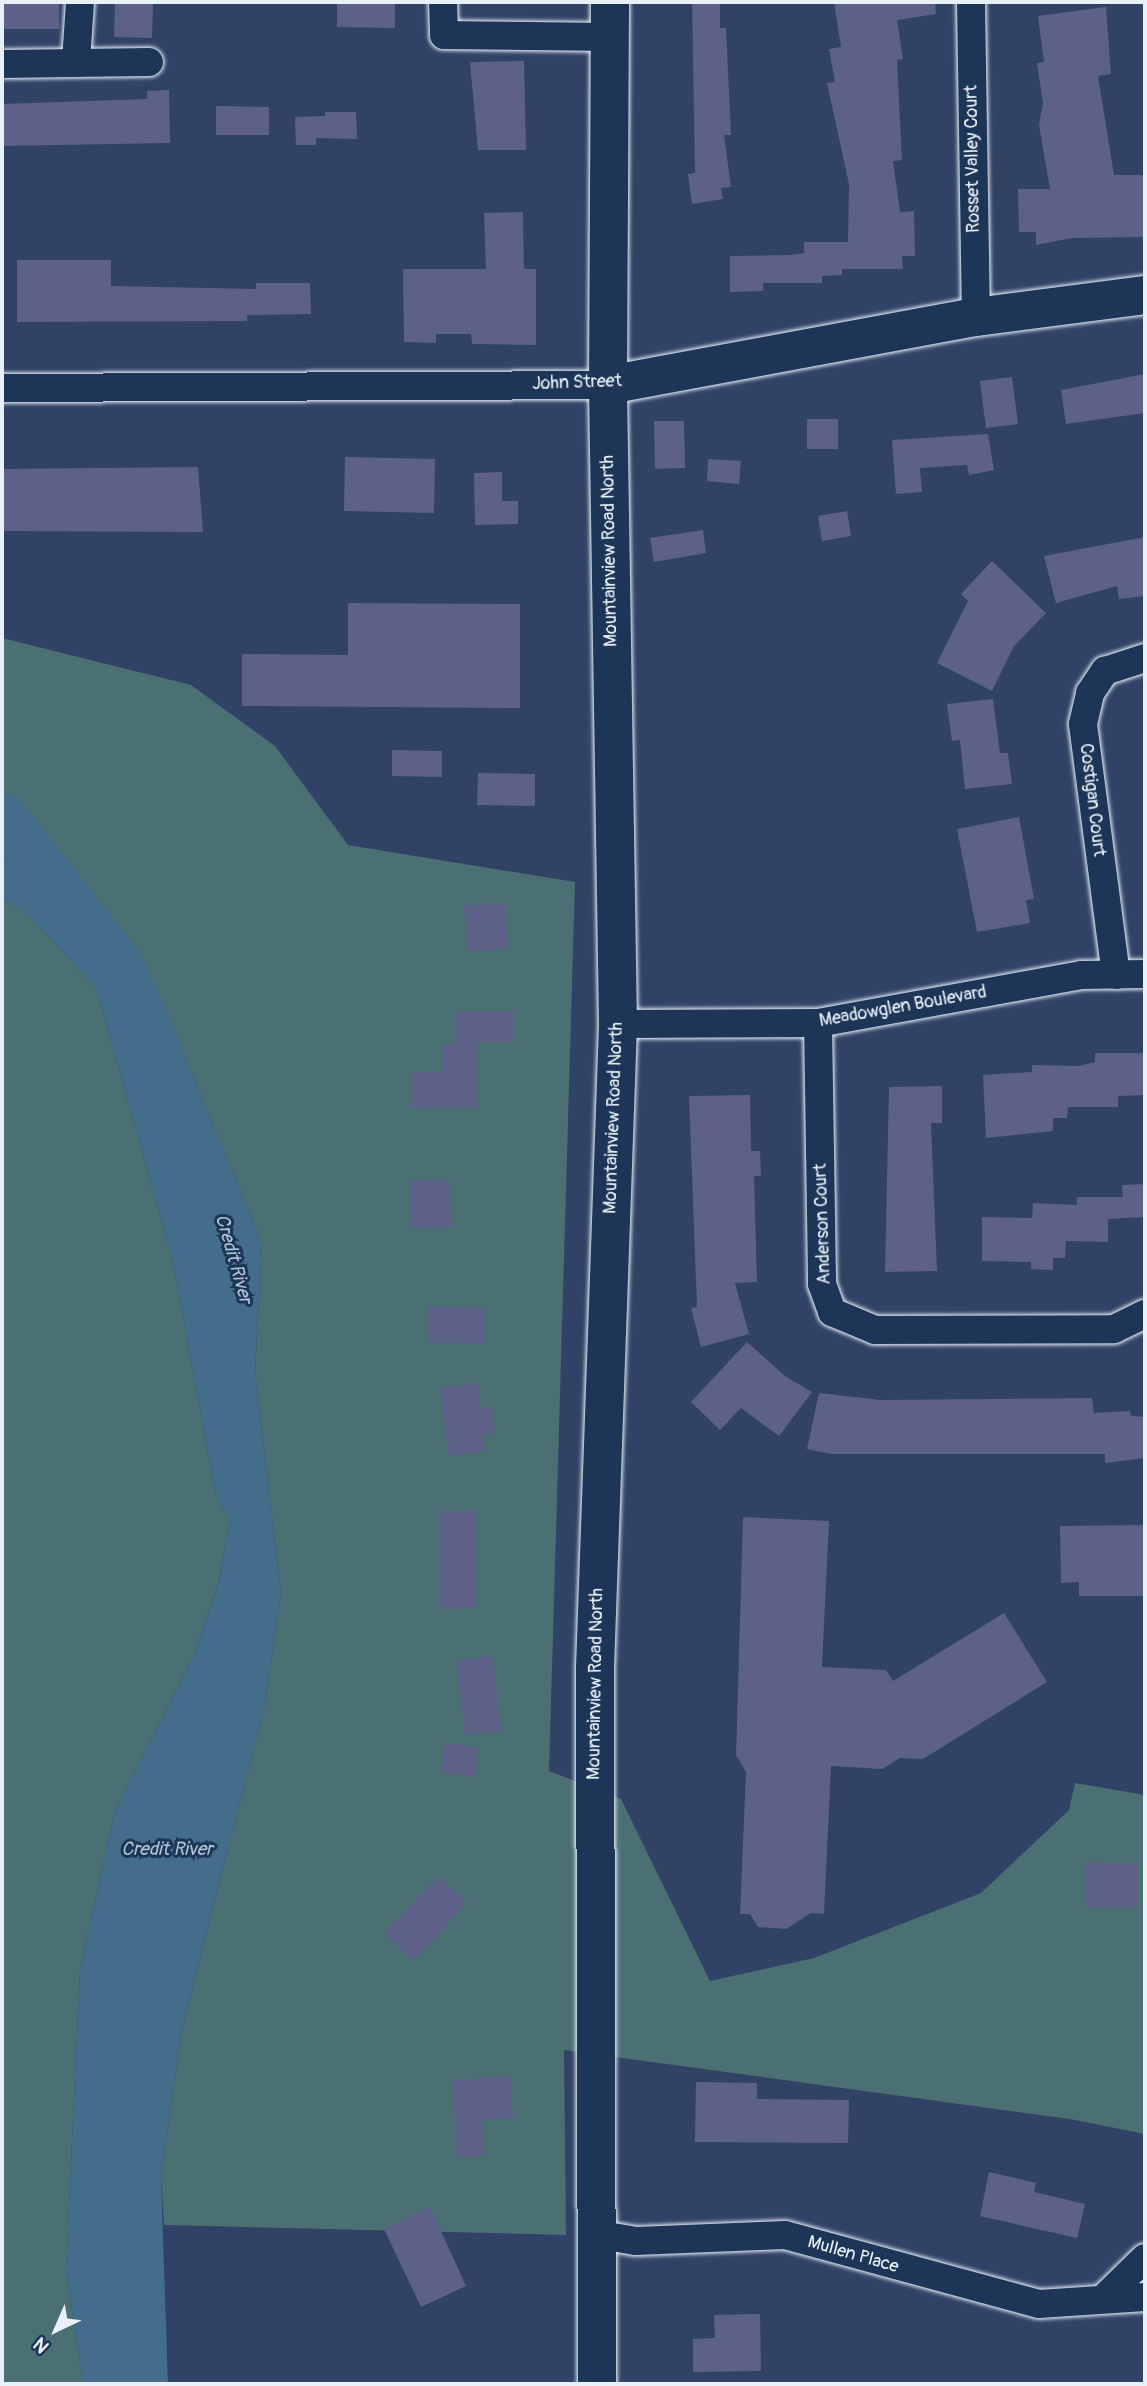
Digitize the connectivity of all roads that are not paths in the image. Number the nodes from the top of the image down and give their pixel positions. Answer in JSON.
{"nodes":[{"id":1,"x":80,"y":2,"type":"edge"},
{"id":2,"x":443,"y":2,"type":"edge"},
{"id":3,"x":971,"y":2,"type":"edge"},
{"id":4,"x":610,"y":19,"type":"edge"},
{"id":5,"x":76,"y":61,"type":"junction"},
{"id":6,"x":149,"y":62,"type":"dead end"},
{"id":7,"x":2,"y":64,"type":"edge"},
{"id":8,"x":1145,"y":295,"type":"edge"},
{"id":9,"x":976,"y":317,"type":"junction"},
{"id":10,"x":608,"y":385,"type":"junction"},
{"id":11,"x":2,"y":388,"type":"edge"},
{"id":12,"x":1145,"y":658,"type":"edge"},
{"id":13,"x":1145,"y":974,"type":"edge"},
{"id":14,"x":1116,"y":975,"type":"junction"},
{"id":15,"x":818,"y":1023,"type":"junction"},
{"id":16,"x":618,"y":1024,"type":"junction"},
{"id":17,"x":1145,"y":1314,"type":"edge"},
{"id":18,"x":595,"y":2234,"type":"junction"},
{"id":19,"x":1145,"y":2258,"type":"edge"},
{"id":20,"x":1106,"y":2296,"type":"junction"},
{"id":21,"x":1145,"y":2297,"type":"edge"},
{"id":22,"x":597,"y":2384,"type":"edge"}],
"edges":[{"from":1,"to":5,"type":"street"},
{"from":2,"to":4,"type":"street"},
{"from":3,"to":9,"type":"street","name":"Rosset Valley Court"},
{"from":4,"to":10,"type":"main road","name":"Mountainview Road North"},
{"from":5,"to":6,"type":"street"},
{"from":5,"to":7,"type":"street"},
{"from":8,"to":9,"type":"main road","name":"John Street"},
{"from":9,"to":10,"type":"main road","name":"John Street"},
{"from":10,"to":11,"type":"street","name":"John Street"},
{"from":10,"to":16,"type":"main road","name":"Mountainview Road North"},
{"from":12,"to":14,"type":"street","name":"Costigan Court"},
{"from":13,"to":14,"type":"street","name":"Meadowglen Boulevard"},
{"from":14,"to":15,"type":"street","name":"Meadowglen Boulevard"},
{"from":15,"to":16,"type":"street","name":"Meadowglen Boulevard"},
{"from":15,"to":17,"type":"street","name":"Anderson Court"},
{"from":16,"to":18,"type":"main road","name":"Mountainview Road North"},
{"from":18,"to":20,"type":"street","name":"Mullen Place"},
{"from":18,"to":22,"type":"main road","name":"Mountainview Road North"},
{"from":19,"to":20,"type":"street"},
{"from":20,"to":21,"type":"street","name":"Mullen Place"}]}
